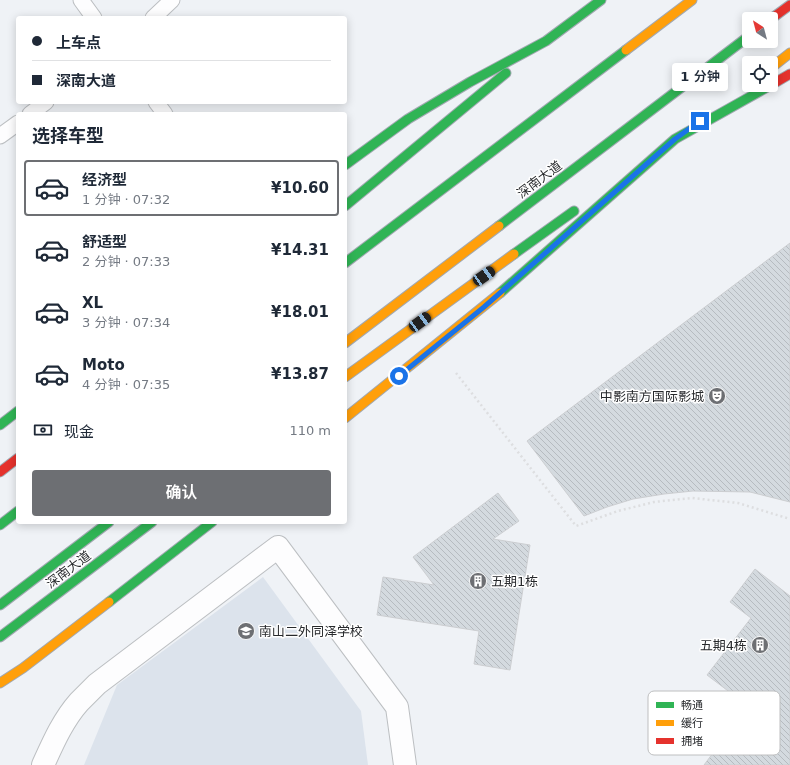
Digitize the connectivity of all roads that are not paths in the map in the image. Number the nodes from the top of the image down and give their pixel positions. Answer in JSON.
{"nodes":[{"id":1,"x":81,"y":0,"type":"edge"},
{"id":2,"x":172,"y":0,"type":"edge"},
{"id":3,"x":590,"y":0,"type":"edge"},
{"id":4,"x":601,"y":0,"type":"edge"},
{"id":5,"x":692,"y":0,"type":"edge"},
{"id":6,"x":790,"y":5,"type":"edge"},
{"id":7,"x":778,"y":14,"type":"edge"},
{"id":8,"x":93,"y":16,"type":"edge"},
{"id":9,"x":154,"y":16,"type":"edge"},
{"id":10,"x":562,"y":29,"type":"junction"},
{"id":11,"x":546,"y":41,"type":"junction"},
{"id":12,"x":742,"y":41,"type":"edge"},
{"id":13,"x":790,"y":53,"type":"edge"},
{"id":14,"x":778,"y":62,"type":"edge"},
{"id":15,"x":790,"y":74,"type":"edge"},
{"id":16,"x":778,"y":81,"type":"edge"},
{"id":17,"x":759,"y":92,"type":"edge"},
{"id":18,"x":737,"y":93,"type":"dead end"},
{"id":19,"x":43,"y":104,"type":"edge"},
{"id":20,"x":33,"y":112,"type":"edge"},
{"id":21,"x":16,"y":124,"type":"edge"},
{"id":22,"x":0,"y":136,"type":"edge"},
{"id":23,"x":675,"y":139,"type":"junction"},
{"id":24,"x":347,"y":163,"type":"edge"},
{"id":25,"x":599,"y":194,"type":"dead end"},
{"id":26,"x":347,"y":204,"type":"edge"},
{"id":27,"x":579,"y":208,"type":"dead end"},
{"id":28,"x":347,"y":261,"type":"edge"},
{"id":29,"x":347,"y":341,"type":"edge"},
{"id":30,"x":347,"y":376,"type":"edge"},
{"id":31,"x":16,"y":413,"type":"edge"},
{"id":32,"x":347,"y":416,"type":"edge"},
{"id":33,"x":0,"y":425,"type":"edge"},
{"id":34,"x":16,"y":460,"type":"edge"},
{"id":35,"x":0,"y":472,"type":"edge"},
{"id":36,"x":16,"y":513,"type":"edge"},
{"id":37,"x":106,"y":524,"type":"edge"},
{"id":38,"x":149,"y":524,"type":"edge"},
{"id":39,"x":209,"y":524,"type":"edge"},
{"id":40,"x":0,"y":525,"type":"edge"},
{"id":41,"x":0,"y":605,"type":"edge"},
{"id":42,"x":0,"y":637,"type":"edge"},
{"id":43,"x":0,"y":683,"type":"edge"},
{"id":44,"x":43,"y":765,"type":"edge"},
{"id":45,"x":405,"y":765,"type":"edge"}],
"edges":[{"from":1,"to":8,"type":"lane"},
{"from":2,"to":9,"type":"lane"},
{"from":3,"to":10,"type":"main road"},
{"from":4,"to":10,"type":"main road"},
{"from":5,"to":28,"type":"main road"},
{"from":6,"to":7,"type":"main road"},
{"from":10,"to":11,"type":"main road"},
{"from":11,"to":24,"type":"main road"},
{"from":11,"to":26,"type":"main road"},
{"from":12,"to":29,"type":"main road","name":"深南大道"},
{"from":13,"to":14,"type":"main road"},
{"from":15,"to":16,"type":"main road"},
{"from":17,"to":23,"type":"main road"},
{"from":18,"to":23,"type":"main road"},
{"from":19,"to":20,"type":"lane"},
{"from":21,"to":22,"type":"lane"},
{"from":23,"to":25,"type":"main road"},
{"from":23,"to":32,"type":"main road"},
{"from":27,"to":30,"type":"main road"},
{"from":31,"to":33,"type":"main road"},
{"from":34,"to":35,"type":"main road"},
{"from":36,"to":40,"type":"main road"},
{"from":37,"to":41,"type":"main road","name":"深南大道"},
{"from":38,"to":42,"type":"main road","name":"深南大道"},
{"from":39,"to":43,"type":"main road"},
{"from":44,"to":45,"type":"street"}]}
